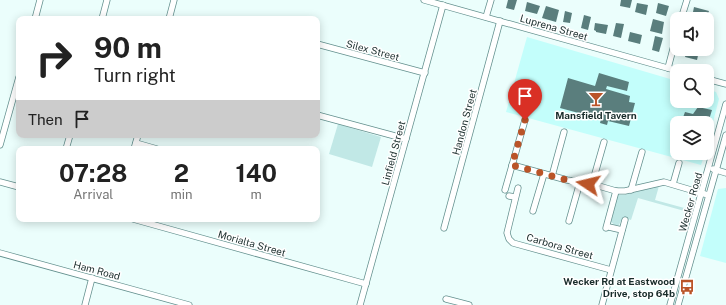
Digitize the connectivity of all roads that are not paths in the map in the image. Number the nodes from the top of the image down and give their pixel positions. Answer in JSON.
{"nodes":[{"id":1,"x":40,"y":0,"type":"edge"},
{"id":2,"x":107,"y":0,"type":"edge"},
{"id":3,"x":174,"y":0,"type":"edge"},
{"id":4,"x":424,"y":0,"type":"edge"},
{"id":5,"x":491,"y":0,"type":"edge"},
{"id":6,"x":686,"y":0,"type":"edge"},
{"id":7,"x":443,"y":5,"type":"junction"},
{"id":8,"x":683,"y":12,"type":"edge"},
{"id":9,"x":36,"y":16,"type":"edge"},
{"id":10,"x":103,"y":16,"type":"edge"},
{"id":11,"x":170,"y":16,"type":"edge"},
{"id":12,"x":486,"y":17,"type":"junction"},
{"id":13,"x":500,"y":21,"type":"junction"},
{"id":14,"x":320,"y":45,"type":"edge"},
{"id":15,"x":671,"y":56,"type":"edge"},
{"id":16,"x":668,"y":68,"type":"joint"},
{"id":17,"x":425,"y":73,"type":"junction"},
{"id":18,"x":714,"y":81,"type":"edge"},
{"id":19,"x":726,"y":84,"type":"edge"},
{"id":20,"x":16,"y":88,"type":"edge"},
{"id":21,"x":726,"y":104,"type":"edge"},
{"id":22,"x":320,"y":116,"type":"edge"},
{"id":23,"x":525,"y":120,"type":"dead end"},
{"id":24,"x":564,"y":132,"type":"dead end"},
{"id":25,"x":726,"y":135,"type":"edge"},
{"id":26,"x":406,"y":139,"type":"junction"},
{"id":27,"x":604,"y":142,"type":"dead end"},
{"id":28,"x":0,"y":145,"type":"edge"},
{"id":29,"x":642,"y":152,"type":"dead end"},
{"id":30,"x":679,"y":163,"type":"dead end"},
{"id":31,"x":512,"y":165,"type":"junction"},
{"id":32,"x":709,"y":168,"type":"junction"},
{"id":33,"x":716,"y":170,"type":"junction"},
{"id":34,"x":726,"y":173,"type":"edge"},
{"id":35,"x":544,"y":174,"type":"junction"},
{"id":36,"x":552,"y":176,"type":"junction"},
{"id":37,"x":0,"y":182,"type":"edge"},
{"id":38,"x":580,"y":182,"type":"junction"},
{"id":39,"x":592,"y":184,"type":"junction"},
{"id":40,"x":673,"y":184,"type":"junction"},
{"id":41,"x":16,"y":187,"type":"edge"},
{"id":42,"x":518,"y":188,"type":"dead end"},
{"id":43,"x":505,"y":190,"type":"dead end"},
{"id":44,"x":631,"y":190,"type":"junction"},
{"id":45,"x":616,"y":191,"type":"junction"},
{"id":46,"x":702,"y":193,"type":"junction"},
{"id":47,"x":708,"y":195,"type":"junction"},
{"id":48,"x":533,"y":211,"type":"dead end"},
{"id":49,"x":625,"y":220,"type":"dead end"},
{"id":50,"x":569,"y":221,"type":"dead end"},
{"id":51,"x":144,"y":222,"type":"edge"},
{"id":52,"x":444,"y":228,"type":"dead end"},
{"id":53,"x":622,"y":230,"type":"junction"},
{"id":54,"x":0,"y":253,"type":"edge"},
{"id":55,"x":611,"y":270,"type":"junction"},
{"id":56,"x":92,"y":278,"type":"junction"},
{"id":57,"x":366,"y":284,"type":"junction"},
{"id":58,"x":446,"y":299,"type":"dead end"},
{"id":59,"x":85,"y":305,"type":"edge"},
{"id":60,"x":189,"y":305,"type":"edge"},
{"id":61,"x":360,"y":305,"type":"edge"},
{"id":62,"x":469,"y":305,"type":"edge"},
{"id":63,"x":602,"y":305,"type":"edge"},
{"id":64,"x":670,"y":305,"type":"edge"},
{"id":65,"x":678,"y":305,"type":"edge"}],
"edges":[{"from":1,"to":9,"type":"street"},
{"from":2,"to":10,"type":"street"},
{"from":3,"to":11,"type":"street"},
{"from":4,"to":7,"type":"street","name":"Luprena Street"},
{"from":5,"to":12,"type":"street"},
{"from":6,"to":8,"type":"street"},
{"from":7,"to":12,"type":"street","name":"Luprena Street"},
{"from":7,"to":17,"type":"street","name":"Linfield Street"},
{"from":12,"to":13,"type":"street","name":"Luprena Street"},
{"from":13,"to":16,"type":"street","name":"Luprena Street"},
{"from":13,"to":52,"type":"street","name":"Handon Street"},
{"from":14,"to":17,"type":"street","name":"Silex Street"},
{"from":15,"to":16,"type":"street"},
{"from":17,"to":26,"type":"street","name":"Linfield Street"},
{"from":18,"to":19,"type":"street"},
{"from":20,"to":28,"type":"street"},
{"from":21,"to":32,"type":"street","name":"Wecker Road"},
{"from":22,"to":26,"type":"street"},
{"from":23,"to":31,"type":"street"},
{"from":24,"to":36,"type":"street"},
{"from":25,"to":33,"type":"street","name":"Wecker Road"},
{"from":26,"to":57,"type":"street","name":"Linfield Street"},
{"from":27,"to":39,"type":"street"},
{"from":29,"to":44,"type":"street"},
{"from":30,"to":40,"type":"street"},
{"from":31,"to":35,"type":"street"},
{"from":31,"to":43,"type":"street"},
{"from":32,"to":33,"type":"street"},
{"from":32,"to":46,"type":"street","name":"Wecker Road"},
{"from":33,"to":34,"type":"street"},
{"from":33,"to":47,"type":"street","name":"Wecker Road"},
{"from":35,"to":36,"type":"street"},
{"from":35,"to":48,"type":"street"},
{"from":36,"to":38,"type":"street"},
{"from":37,"to":41,"type":"street"},
{"from":38,"to":39,"type":"street"},
{"from":38,"to":50,"type":"street"},
{"from":39,"to":45,"type":"street"},
{"from":40,"to":44,"type":"street"},
{"from":40,"to":46,"type":"street"},
{"from":42,"to":55,"type":"street","name":"Carbora Street"},
{"from":44,"to":45,"type":"street"},
{"from":45,"to":53,"type":"street"},
{"from":46,"to":47,"type":"street"},
{"from":46,"to":64,"type":"street","name":"Wecker Road"},
{"from":47,"to":65,"type":"street","name":"Wecker Road"},
{"from":49,"to":53,"type":"street"},
{"from":51,"to":57,"type":"street","name":"Morialta Street"},
{"from":53,"to":55,"type":"street"},
{"from":54,"to":56,"type":"street","name":"Ham Road"},
{"from":55,"to":63,"type":"street"},
{"from":56,"to":59,"type":"street"},
{"from":56,"to":60,"type":"street","name":"Ham Road"},
{"from":57,"to":61,"type":"street","name":"Linfield Street"},
{"from":58,"to":62,"type":"street"}]}
